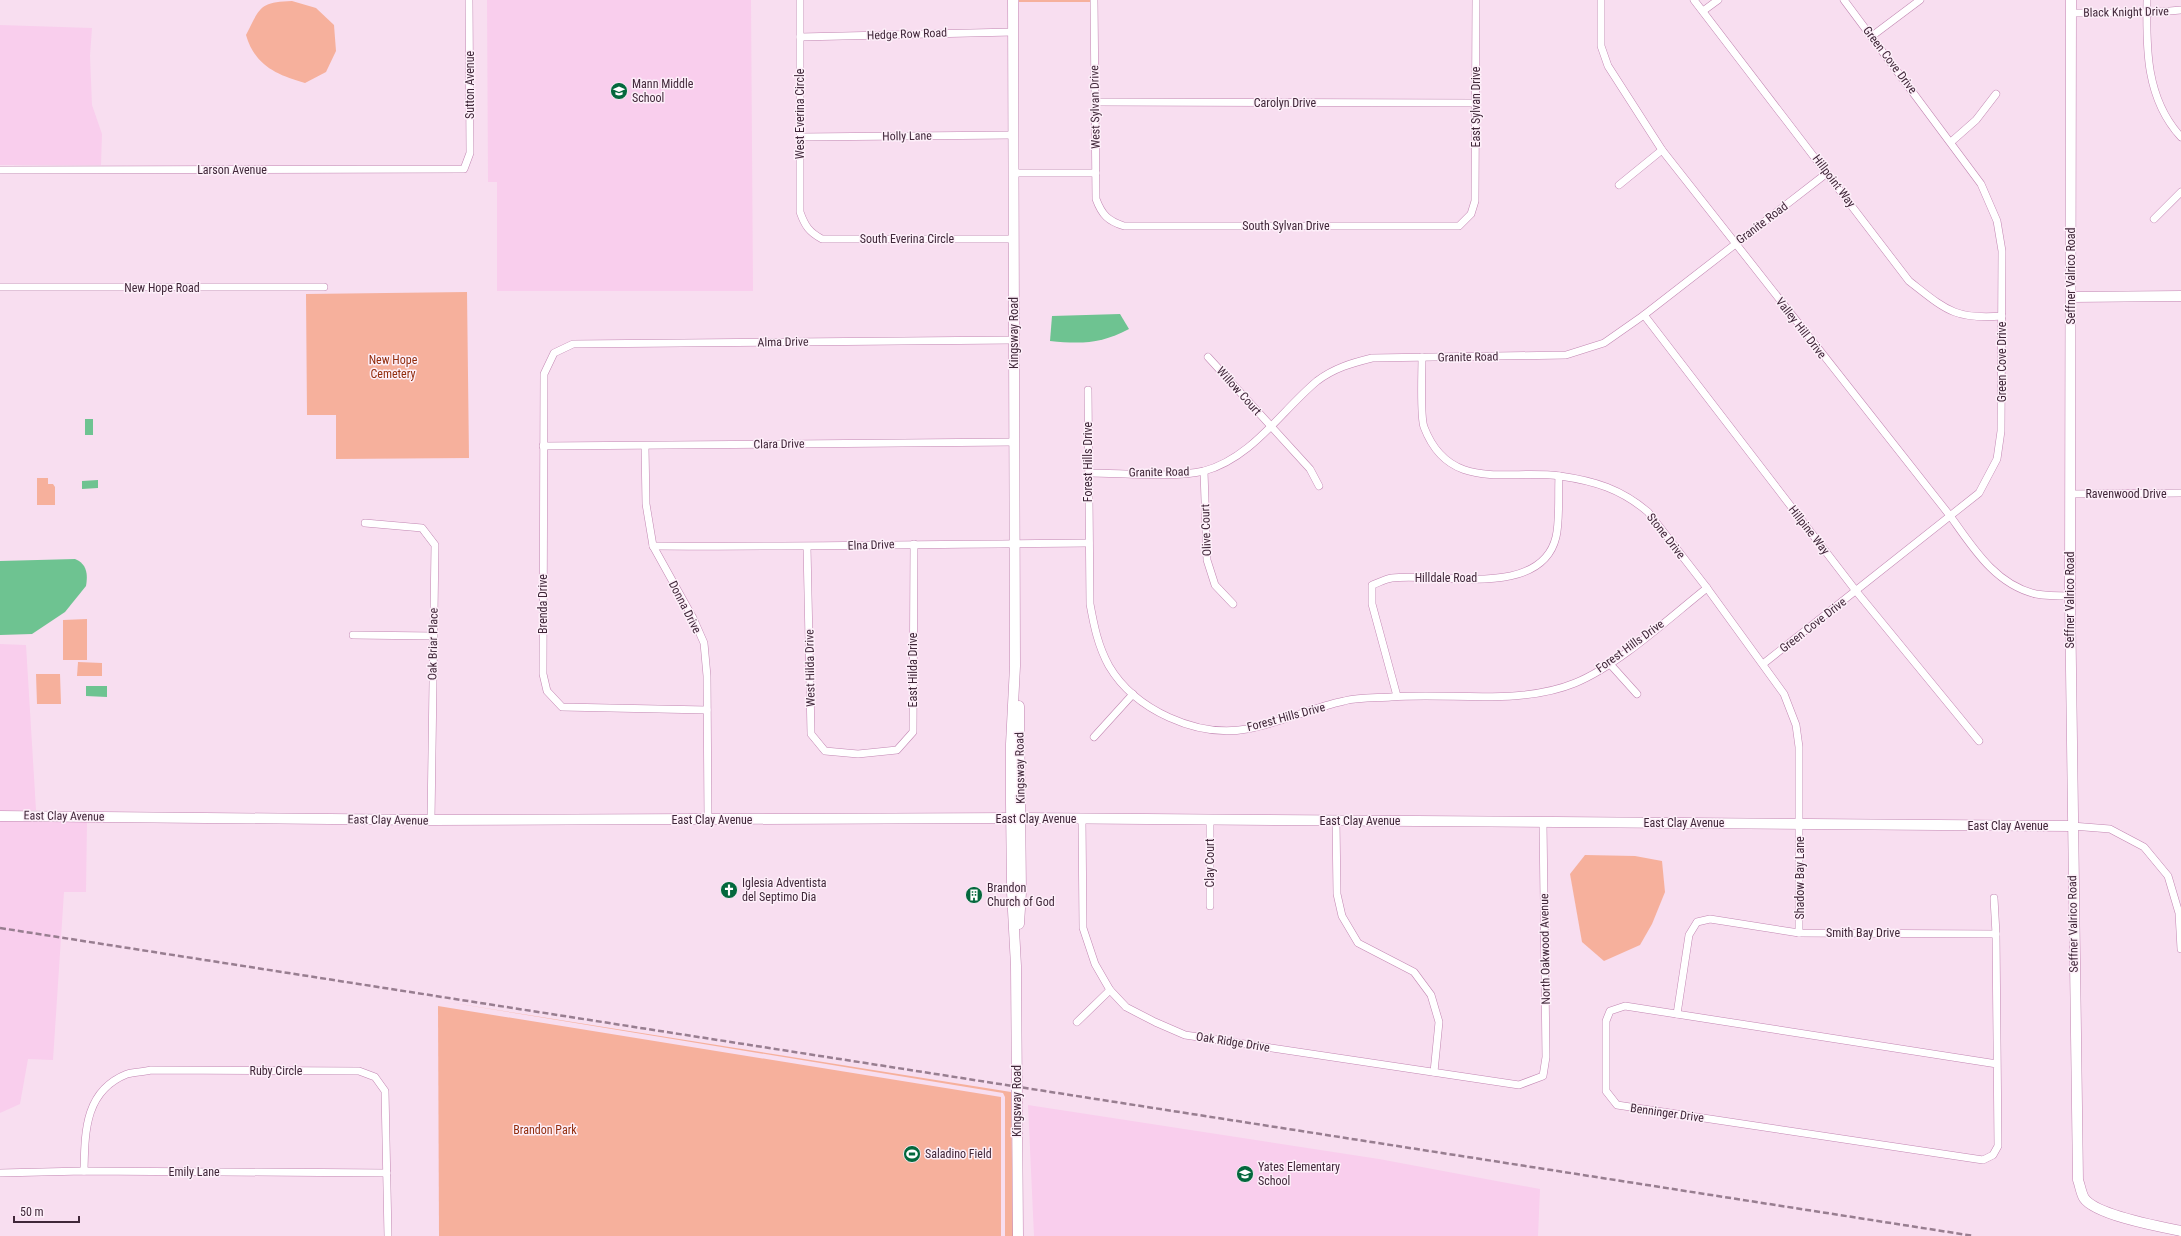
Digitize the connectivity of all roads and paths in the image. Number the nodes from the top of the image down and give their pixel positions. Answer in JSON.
{"nodes":[{"id":1,"x":469,"y":0,"type":"edge"},
{"id":2,"x":800,"y":0,"type":"edge"},
{"id":3,"x":1013,"y":0,"type":"edge"},
{"id":4,"x":1094,"y":0,"type":"edge"},
{"id":5,"x":1476,"y":0,"type":"edge"},
{"id":6,"x":1601,"y":0,"type":"edge"},
{"id":7,"x":1694,"y":0,"type":"edge"},
{"id":8,"x":1718,"y":0,"type":"edge"},
{"id":9,"x":1844,"y":0,"type":"edge"},
{"id":10,"x":1920,"y":0,"type":"edge"},
{"id":11,"x":2071,"y":0,"type":"edge"},
{"id":12,"x":2147,"y":0,"type":"edge"},
{"id":13,"x":2181,"y":10,"type":"edge"},
{"id":14,"x":1703,"y":11,"type":"junction"},
{"id":15,"x":2071,"y":13,"type":"junction"},
{"id":16,"x":2147,"y":13,"type":"junction"},
{"id":17,"x":1013,"y":32,"type":"junction"},
{"id":18,"x":1872,"y":36,"type":"junction"},
{"id":19,"x":800,"y":37,"type":"junction"},
{"id":20,"x":1996,"y":94,"type":"dead end"},
{"id":21,"x":1095,"y":102,"type":"junction"},
{"id":22,"x":1476,"y":103,"type":"junction"},
{"id":23,"x":1013,"y":135,"type":"junction"},
{"id":24,"x":800,"y":137,"type":"junction"},
{"id":25,"x":2181,"y":137,"type":"edge"},
{"id":26,"x":1951,"y":142,"type":"junction"},
{"id":27,"x":1662,"y":150,"type":"junction"},
{"id":28,"x":464,"y":169,"type":"joint"},
{"id":29,"x":0,"y":170,"type":"edge"},
{"id":30,"x":1014,"y":173,"type":"junction"},
{"id":31,"x":1096,"y":173,"type":"junction"},
{"id":32,"x":1827,"y":173,"type":"junction"},
{"id":33,"x":1619,"y":185,"type":"dead end"},
{"id":34,"x":2181,"y":192,"type":"edge"},
{"id":35,"x":1101,"y":213,"type":"joint"},
{"id":36,"x":1471,"y":214,"type":"joint"},
{"id":37,"x":2154,"y":219,"type":"dead end"},
{"id":38,"x":805,"y":226,"type":"joint"},
{"id":39,"x":1014,"y":239,"type":"junction"},
{"id":40,"x":1734,"y":244,"type":"junction"},
{"id":41,"x":0,"y":287,"type":"edge"},
{"id":42,"x":324,"y":287,"type":"dead end"},
{"id":43,"x":2181,"y":296,"type":"edge"},
{"id":44,"x":2071,"y":297,"type":"junction"},
{"id":45,"x":1644,"y":316,"type":"junction"},
{"id":46,"x":2002,"y":316,"type":"junction"},
{"id":47,"x":1014,"y":340,"type":"junction"},
{"id":48,"x":554,"y":353,"type":"joint"},
{"id":49,"x":1208,"y":356,"type":"dead end"},
{"id":50,"x":1422,"y":357,"type":"junction"},
{"id":51,"x":1088,"y":390,"type":"dead end"},
{"id":52,"x":1271,"y":426,"type":"junction"},
{"id":53,"x":1015,"y":442,"type":"junction"},
{"id":54,"x":543,"y":446,"type":"junction"},
{"id":55,"x":645,"y":446,"type":"junction"},
{"id":56,"x":1204,"y":471,"type":"junction"},
{"id":57,"x":1089,"y":473,"type":"junction"},
{"id":58,"x":1558,"y":476,"type":"junction"},
{"id":59,"x":1318,"y":486,"type":"dead end"},
{"id":60,"x":2181,"y":493,"type":"edge"},
{"id":61,"x":2070,"y":494,"type":"junction"},
{"id":62,"x":1951,"y":517,"type":"junction"},
{"id":63,"x":365,"y":523,"type":"dead end"},
{"id":64,"x":1015,"y":543,"type":"junction"},
{"id":65,"x":1088,"y":543,"type":"junction"},
{"id":66,"x":914,"y":544,"type":"junction"},
{"id":67,"x":653,"y":546,"type":"junction"},
{"id":68,"x":807,"y":547,"type":"junction"},
{"id":69,"x":1707,"y":588,"type":"junction"},
{"id":70,"x":1856,"y":591,"type":"junction"},
{"id":71,"x":2070,"y":596,"type":"junction"},
{"id":72,"x":1233,"y":604,"type":"dead end"},
{"id":73,"x":354,"y":636,"type":"dead end"},
{"id":74,"x":434,"y":636,"type":"junction"},
{"id":75,"x":1610,"y":664,"type":"junction"},
{"id":76,"x":1763,"y":664,"type":"junction"},
{"id":77,"x":1133,"y":694,"type":"junction"},
{"id":78,"x":1637,"y":694,"type":"dead end"},
{"id":79,"x":1397,"y":696,"type":"junction"},
{"id":80,"x":707,"y":710,"type":"junction"},
{"id":81,"x":1094,"y":737,"type":"dead end"},
{"id":82,"x":1980,"y":741,"type":"dead end"},
{"id":83,"x":858,"y":754,"type":"joint"},
{"id":84,"x":0,"y":816,"type":"edge"},
{"id":85,"x":1016,"y":818,"type":"junction"},
{"id":86,"x":1082,"y":819,"type":"junction"},
{"id":87,"x":431,"y":820,"type":"junction"},
{"id":88,"x":1210,"y":820,"type":"junction"},
{"id":89,"x":708,"y":821,"type":"junction"},
{"id":90,"x":1336,"y":821,"type":"junction"},
{"id":91,"x":1543,"y":822,"type":"junction"},
{"id":92,"x":1800,"y":824,"type":"junction"},
{"id":93,"x":2072,"y":826,"type":"junction"},
{"id":94,"x":1994,"y":898,"type":"dead end"},
{"id":95,"x":1210,"y":906,"type":"dead end"},
{"id":96,"x":2180,"y":913,"type":"edge"},
{"id":97,"x":1800,"y":933,"type":"junction"},
{"id":98,"x":1996,"y":934,"type":"junction"},
{"id":99,"x":2181,"y":949,"type":"edge"},
{"id":100,"x":1110,"y":990,"type":"junction"},
{"id":101,"x":1677,"y":1014,"type":"junction"},
{"id":102,"x":1077,"y":1022,"type":"dead end"},
{"id":103,"x":1997,"y":1064,"type":"junction"},
{"id":104,"x":1434,"y":1072,"type":"junction"},
{"id":105,"x":1543,"y":1076,"type":"joint"},
{"id":106,"x":84,"y":1171,"type":"junction"},
{"id":107,"x":0,"y":1172,"type":"edge"},
{"id":108,"x":387,"y":1173,"type":"junction"},
{"id":109,"x":2181,"y":1231,"type":"edge"},
{"id":110,"x":388,"y":1236,"type":"edge"},
{"id":111,"x":1018,"y":1236,"type":"edge"}],
"edges":[{"from":1,"to":28,"type":"street","name":"Sutton Avenue"},
{"from":2,"to":19,"type":"street","name":"West Everina Circle"},
{"from":3,"to":17,"type":"street","name":"Kingsway Road"},
{"from":4,"to":21,"type":"street","name":"West Sylvan Drive"},
{"from":5,"to":22,"type":"street","name":"East Sylvan Drive"},
{"from":6,"to":27,"type":"street","name":"Valley Hill Drive"},
{"from":7,"to":14,"type":"street","name":"Hillpoint Way"},
{"from":8,"to":14,"type":"street"},
{"from":9,"to":18,"type":"street","name":"Green Cove Drive"},
{"from":10,"to":18,"type":"street"},
{"from":11,"to":15,"type":"street","name":"Seffner Valrico Road"},
{"from":12,"to":16,"type":"street"},
{"from":13,"to":16,"type":"street","name":"Black Knight Drive"},
{"from":14,"to":32,"type":"street","name":"Hillpoint Way"},
{"from":15,"to":16,"type":"street","name":"Black Knight Drive"},
{"from":15,"to":44,"type":"street","name":"Seffner Valrico Road"},
{"from":16,"to":25,"type":"street"},
{"from":17,"to":19,"type":"street","name":"Hedge Row Road"},
{"from":17,"to":23,"type":"street","name":"Kingsway Road"},
{"from":18,"to":26,"type":"street","name":"Green Cove Drive"},
{"from":19,"to":24,"type":"street","name":"West Everina Circle"},
{"from":20,"to":26,"type":"street"},
{"from":21,"to":22,"type":"street","name":"Carolyn Drive"},
{"from":21,"to":31,"type":"street","name":"West Sylvan Drive"},
{"from":22,"to":36,"type":"street","name":"East Sylvan Drive"},
{"from":23,"to":24,"type":"street","name":"Holly Lane"},
{"from":23,"to":30,"type":"street","name":"Kingsway Road"},
{"from":24,"to":38,"type":"street","name":"West Everina Circle"},
{"from":26,"to":46,"type":"street","name":"Green Cove Drive"},
{"from":27,"to":33,"type":"street"},
{"from":27,"to":40,"type":"street","name":"Valley Hill Drive"},
{"from":28,"to":29,"type":"street","name":"Larson Avenue"},
{"from":30,"to":31,"type":"street"},
{"from":30,"to":39,"type":"street","name":"Kingsway Road"},
{"from":31,"to":35,"type":"street","name":"West Sylvan Drive"},
{"from":32,"to":40,"type":"street","name":"Granite Road"},
{"from":32,"to":46,"type":"street","name":"Hillpoint Way"},
{"from":34,"to":37,"type":"street"},
{"from":35,"to":36,"type":"street","name":"South Sylvan Drive"},
{"from":38,"to":39,"type":"street","name":"South Everina Circle"},
{"from":39,"to":47,"type":"street","name":"Kingsway Road"},
{"from":40,"to":45,"type":"street","name":"Granite Road"},
{"from":40,"to":62,"type":"street","name":"Valley Hill Drive"},
{"from":41,"to":42,"type":"street","name":"New Hope Road"},
{"from":43,"to":44,"type":"street"},
{"from":44,"to":61,"type":"street","name":"Seffner Valrico Road"},
{"from":45,"to":50,"type":"street","name":"Granite Road"},
{"from":45,"to":70,"type":"street","name":"Hillpine Way"},
{"from":46,"to":62,"type":"street","name":"Green Cove Drive"},
{"from":47,"to":48,"type":"street","name":"Alma Drive"},
{"from":47,"to":53,"type":"street","name":"Kingsway Road"},
{"from":48,"to":54,"type":"street","name":"Brenda Drive"},
{"from":49,"to":52,"type":"street","name":"Willow Court"},
{"from":50,"to":52,"type":"street","name":"Granite Road"},
{"from":50,"to":58,"type":"street","name":"Stone Drive"},
{"from":51,"to":57,"type":"street","name":"Forest Hills Drive"},
{"from":52,"to":56,"type":"street","name":"Granite Road"},
{"from":52,"to":59,"type":"street","name":"Willow Court"},
{"from":53,"to":55,"type":"street","name":"Clara Drive"},
{"from":53,"to":64,"type":"street","name":"Kingsway Road"},
{"from":54,"to":55,"type":"street","name":"Clara Drive"},
{"from":54,"to":80,"type":"street","name":"Brenda Drive"},
{"from":55,"to":67,"type":"street","name":"Donna Drive"},
{"from":56,"to":57,"type":"street","name":"Granite Road"},
{"from":56,"to":72,"type":"street","name":"Olive Court"},
{"from":57,"to":65,"type":"street","name":"Forest Hills Drive"},
{"from":58,"to":69,"type":"street","name":"Stone Drive"},
{"from":58,"to":79,"type":"street","name":"Hilldale Road"},
{"from":60,"to":61,"type":"street","name":"Ravenwood Drive"},
{"from":61,"to":71,"type":"street","name":"Seffner Valrico Road"},
{"from":62,"to":70,"type":"street","name":"Green Cove Drive"},
{"from":62,"to":71,"type":"street","name":"Valley Hill Drive"},
{"from":63,"to":74,"type":"street","name":"Oak Briar Place"},
{"from":64,"to":65,"type":"street","name":"Elna Drive"},
{"from":64,"to":66,"type":"street","name":"Elna Drive"},
{"from":64,"to":85,"type":"street","name":"Kingsway Road"},
{"from":65,"to":77,"type":"street","name":"Forest Hills Drive"},
{"from":66,"to":68,"type":"street","name":"Elna Drive"},
{"from":66,"to":83,"type":"street","name":"East Hilda Drive"},
{"from":67,"to":68,"type":"street","name":"Elna Drive"},
{"from":67,"to":80,"type":"street","name":"Donna Drive"},
{"from":68,"to":83,"type":"street","name":"West Hilda Drive"},
{"from":69,"to":75,"type":"street","name":"Forest Hills Drive"},
{"from":69,"to":76,"type":"street","name":"Stone Drive"},
{"from":70,"to":76,"type":"street","name":"Green Cove Drive"},
{"from":70,"to":82,"type":"street","name":"Hillpine Way"},
{"from":71,"to":93,"type":"street","name":"Seffner Valrico Road"},
{"from":73,"to":74,"type":"street"},
{"from":74,"to":87,"type":"street","name":"Oak Briar Place"},
{"from":75,"to":78,"type":"street"},
{"from":75,"to":79,"type":"street","name":"Forest Hills Drive"},
{"from":76,"to":92,"type":"street","name":"Stone Drive"},
{"from":77,"to":79,"type":"street","name":"Forest Hills Drive"},
{"from":77,"to":81,"type":"street"},
{"from":80,"to":89,"type":"street","name":"Donna Drive"},
{"from":84,"to":87,"type":"street","name":"East Clay Avenue"},
{"from":85,"to":86,"type":"street","name":"East Clay Avenue"},
{"from":85,"to":89,"type":"street","name":"East Clay Avenue"},
{"from":85,"to":111,"type":"street","name":"Kingsway Road"},
{"from":86,"to":88,"type":"street","name":"East Clay Avenue"},
{"from":86,"to":100,"type":"street","name":"Oak Ridge Drive"},
{"from":87,"to":89,"type":"street","name":"East Clay Avenue"},
{"from":88,"to":90,"type":"street","name":"East Clay Avenue"},
{"from":88,"to":95,"type":"street","name":"Clay Court"},
{"from":90,"to":91,"type":"street","name":"East Clay Avenue"},
{"from":90,"to":104,"type":"street"},
{"from":91,"to":92,"type":"street","name":"East Clay Avenue"},
{"from":91,"to":105,"type":"street","name":"North Oakwood Avenue"},
{"from":92,"to":93,"type":"street","name":"East Clay Avenue"},
{"from":92,"to":97,"type":"street","name":"Shadow Bay Lane"},
{"from":93,"to":96,"type":"street"},
{"from":93,"to":109,"type":"street","name":"Seffner Valrico Road"},
{"from":94,"to":98,"type":"street"},
{"from":96,"to":99,"type":"street"},
{"from":97,"to":98,"type":"street","name":"Smith Bay Drive"},
{"from":97,"to":101,"type":"street","name":"Smith Bay Drive"},
{"from":98,"to":103,"type":"street"},
{"from":100,"to":102,"type":"street"},
{"from":100,"to":104,"type":"street","name":"Oak Ridge Drive"},
{"from":101,"to":103,"type":"street","name":"Benninger Drive"},
{"from":101,"to":103,"type":"street","name":"Benninger Drive"},
{"from":104,"to":105,"type":"street","name":"Oak Ridge Drive"},
{"from":106,"to":107,"type":"street","name":"Emily Lane"},
{"from":106,"to":108,"type":"street","name":"Emily Lane"},
{"from":106,"to":108,"type":"street","name":"Ruby Circle"},
{"from":108,"to":110,"type":"street","name":"Ruby Circle"}]}
